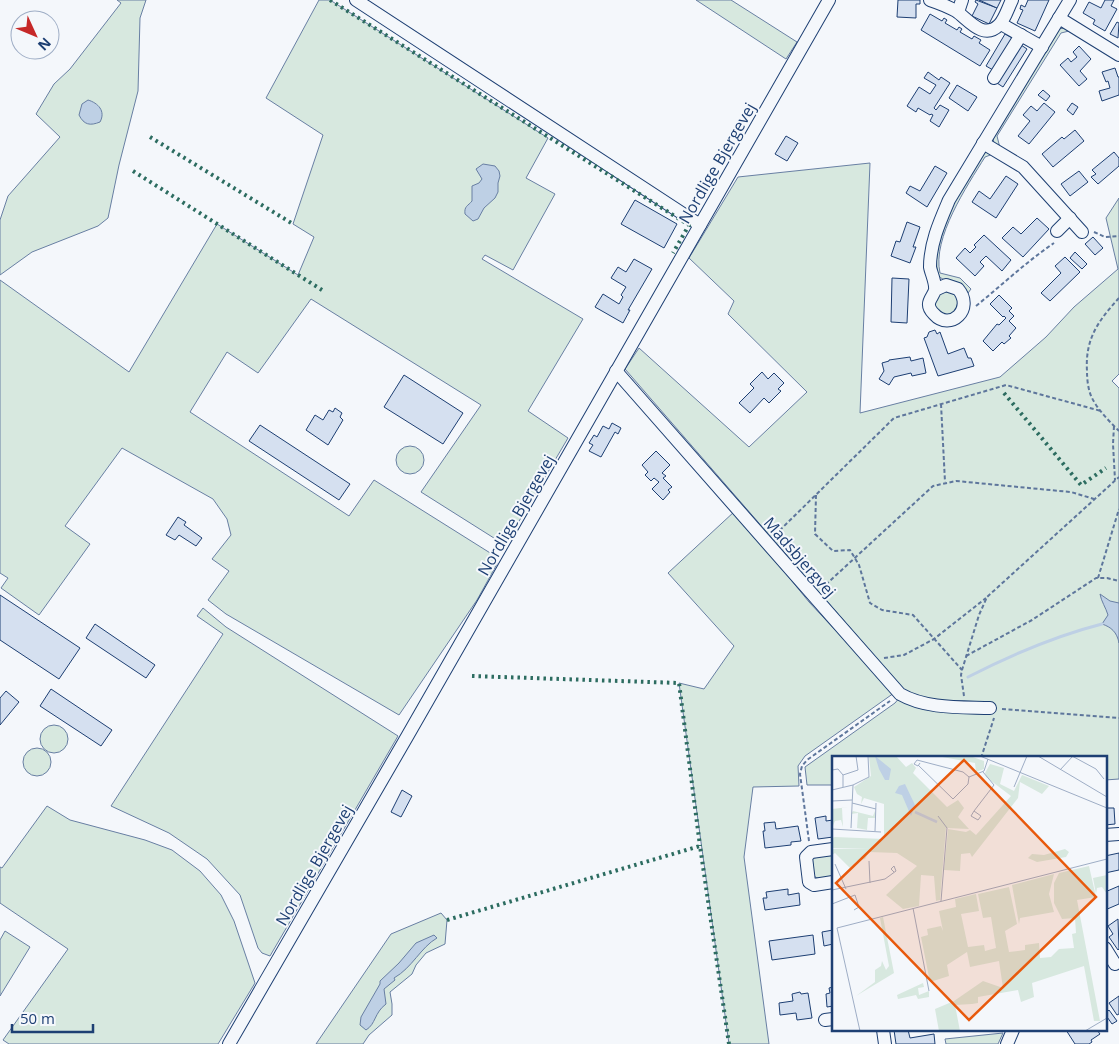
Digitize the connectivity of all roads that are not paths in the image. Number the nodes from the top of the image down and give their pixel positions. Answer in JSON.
{"nodes":[{"id":1,"x":356,"y":0,"type":"edge"},
{"id":2,"x":829,"y":0,"type":"edge"},
{"id":3,"x":930,"y":0,"type":"edge"},
{"id":4,"x":1012,"y":0,"type":"edge"},
{"id":5,"x":1070,"y":0,"type":"edge"},
{"id":6,"x":960,"y":6,"type":"edge"},
{"id":7,"x":1059,"y":18,"type":"junction"},
{"id":8,"x":1001,"y":24,"type":"junction"},
{"id":9,"x":1021,"y":35,"type":"junction"},
{"id":10,"x":1042,"y":47,"type":"junction"},
{"id":11,"x":1119,"y":55,"type":"edge"},
{"id":12,"x":994,"y":78,"type":"dead end"},
{"id":13,"x":983,"y":143,"type":"junction"},
{"id":14,"x":1070,"y":218,"type":"junction"},
{"id":15,"x":700,"y":225,"type":"junction"},
{"id":16,"x":1057,"y":231,"type":"road end"},
{"id":17,"x":1082,"y":232,"type":"road end"},
{"id":18,"x":935,"y":290,"type":"junction"},
{"id":19,"x":616,"y":371,"type":"junction"},
{"id":20,"x":994,"y":708,"type":"road end"},
{"id":21,"x":1119,"y":834,"type":"edge"},
{"id":22,"x":1106,"y":835,"type":"edge"},
{"id":23,"x":832,"y":849,"type":"edge"},
{"id":24,"x":832,"y":882,"type":"edge"},
{"id":25,"x":1106,"y":950,"type":"edge"},
{"id":26,"x":1113,"y":966,"type":"edge"},
{"id":27,"x":1012,"y":1032,"type":"edge"},
{"id":28,"x":229,"y":1044,"type":"edge"},
{"id":29,"x":1007,"y":1044,"type":"edge"}],
"edges":[{"from":1,"to":15,"type":"street"},
{"from":2,"to":15,"type":"street","name":"Nordlige Bjergevej"},
{"from":3,"to":6,"type":"street"},
{"from":4,"to":8,"type":"street"},
{"from":5,"to":7,"type":"street"},
{"from":6,"to":8,"type":"street"},
{"from":7,"to":10,"type":"street"},
{"from":7,"to":11,"type":"street"},
{"from":8,"to":9,"type":"street"},
{"from":9,"to":10,"type":"street"},
{"from":9,"to":12,"type":"street"},
{"from":10,"to":13,"type":"street"},
{"from":13,"to":14,"type":"street"},
{"from":13,"to":18,"type":"street"},
{"from":14,"to":16,"type":"street"},
{"from":14,"to":17,"type":"street"},
{"from":15,"to":19,"type":"street","name":"Nordlige Bjergevej"},
{"from":18,"to":18,"type":"street"},
{"from":19,"to":20,"type":"street","name":"Madsbjergvej"},
{"from":19,"to":28,"type":"street","name":"Nordlige Bjergevej"},
{"from":21,"to":22,"type":"street"},
{"from":23,"to":24,"type":"street"},
{"from":25,"to":26,"type":"street"},
{"from":27,"to":29,"type":"street"}]}
